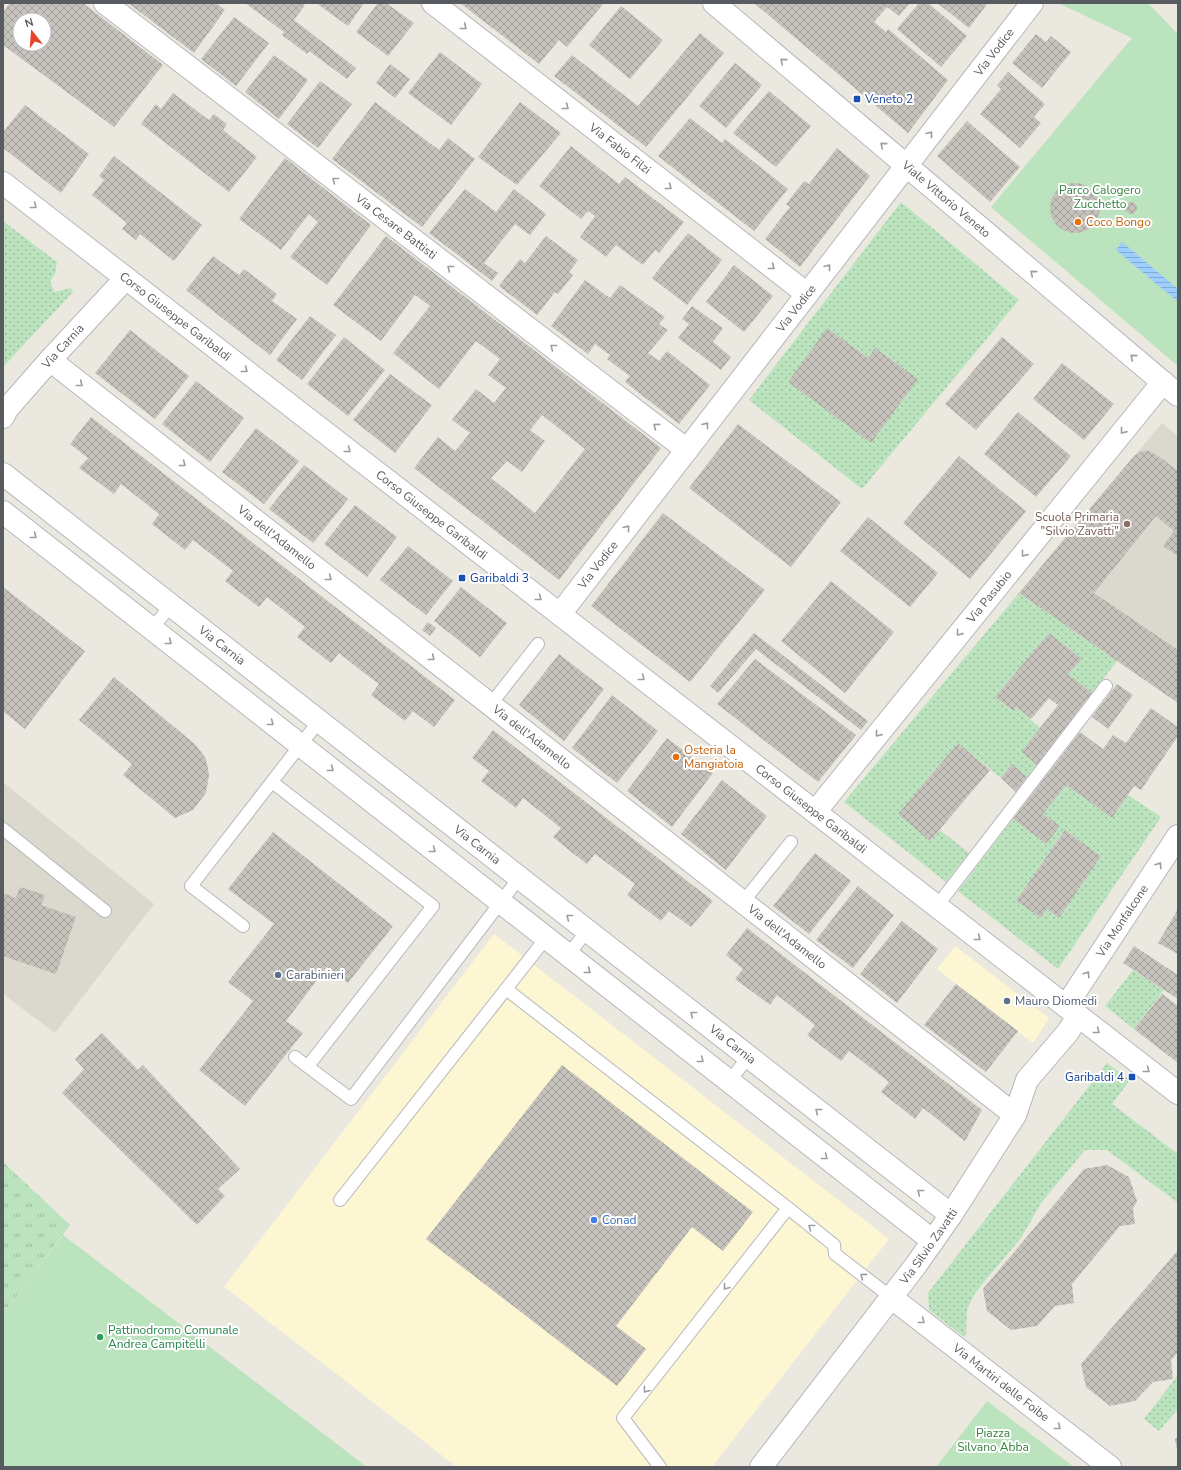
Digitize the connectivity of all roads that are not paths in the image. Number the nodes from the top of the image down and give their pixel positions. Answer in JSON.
{"nodes":[{"id":1,"x":105,"y":3,"type":"edge"},
{"id":2,"x":433,"y":3,"type":"edge"},
{"id":3,"x":714,"y":3,"type":"edge"},
{"id":4,"x":1032,"y":3,"type":"edge"},
{"id":5,"x":907,"y":165,"type":"junction"},
{"id":6,"x":3,"y":182,"type":"edge"},
{"id":7,"x":126,"y":278,"type":"junction"},
{"id":8,"x":807,"y":294,"type":"junction"},
{"id":9,"x":50,"y":360,"type":"junction"},
{"id":10,"x":1170,"y":388,"type":"edge"},
{"id":11,"x":3,"y":417,"type":"edge"},
{"id":12,"x":687,"y":450,"type":"junction"},
{"id":13,"x":3,"y":474,"type":"edge"},
{"id":14,"x":3,"y":512,"type":"edge"},
{"id":15,"x":171,"y":605,"type":"junction"},
{"id":16,"x":560,"y":614,"type":"junction"},
{"id":17,"x":152,"y":628,"type":"junction"},
{"id":18,"x":538,"y":644,"type":"dead end"},
{"id":19,"x":1106,"y":686,"type":"dead end"},
{"id":20,"x":491,"y":704,"type":"junction"},
{"id":21,"x":319,"y":721,"type":"junction"},
{"id":22,"x":300,"y":745,"type":"junction"},
{"id":23,"x":272,"y":782,"type":"junction"},
{"id":24,"x":815,"y":812,"type":"junction"},
{"id":25,"x":3,"y":829,"type":"edge"},
{"id":26,"x":1178,"y":838,"type":"edge"},
{"id":27,"x":791,"y":842,"type":"dead end"},
{"id":28,"x":519,"y":878,"type":"junction"},
{"id":29,"x":500,"y":902,"type":"junction"},
{"id":30,"x":743,"y":902,"type":"junction"},
{"id":31,"x":937,"y":906,"type":"junction"},
{"id":32,"x":105,"y":911,"type":"dead end"},
{"id":33,"x":243,"y":926,"type":"dead end"},
{"id":34,"x":587,"y":931,"type":"junction"},
{"id":35,"x":546,"y":938,"type":"junction"},
{"id":36,"x":568,"y":955,"type":"junction"},
{"id":37,"x":506,"y":989,"type":"junction"},
{"id":38,"x":1072,"y":1011,"type":"junction"},
{"id":39,"x":295,"y":1057,"type":"dead end"},
{"id":40,"x":748,"y":1057,"type":"junction"},
{"id":41,"x":308,"y":1066,"type":"junction"},
{"id":42,"x":729,"y":1082,"type":"junction"},
{"id":43,"x":1178,"y":1094,"type":"edge"},
{"id":44,"x":1015,"y":1115,"type":"junction"},
{"id":45,"x":340,"y":1200,"type":"dead end"},
{"id":46,"x":788,"y":1208,"type":"junction"},
{"id":47,"x":951,"y":1215,"type":"junction"},
{"id":48,"x":933,"y":1241,"type":"junction"},
{"id":49,"x":892,"y":1298,"type":"junction"},
{"id":50,"x":660,"y":1467,"type":"edge"},
{"id":51,"x":761,"y":1467,"type":"edge"},
{"id":52,"x":1110,"y":1467,"type":"edge"}],
"edges":[{"from":12,"to":1,"type":"street","name":"Via Cesare Battisti","one_way":true},
{"from":2,"to":8,"type":"street","name":"Via Fabio Filzi","one_way":true},
{"from":5,"to":3,"type":"street","name":"Viale Vittorio Veneto","one_way":true},
{"from":5,"to":4,"type":"street","name":"Via Vodice","one_way":true},
{"from":8,"to":5,"type":"street","name":"Via Vodice","one_way":true},
{"from":10,"to":5,"type":"street","name":"Viale Vittorio Veneto","one_way":true},
{"from":6,"to":7,"type":"street","name":"Corso Giuseppe Garibaldi","one_way":true},
{"from":7,"to":9,"type":"street","name":"Via Carnia"},
{"from":7,"to":16,"type":"street","name":"Corso Giuseppe Garibaldi","one_way":true},
{"from":12,"to":8,"type":"street","name":"Via Vodice","one_way":true},
{"from":9,"to":11,"type":"street","name":"Via Carnia"},
{"from":9,"to":20,"type":"street","name":"Via dell'Adamello","one_way":true},
{"from":10,"to":24,"type":"street","name":"Via Pasubio","one_way":true},
{"from":16,"to":12,"type":"street","name":"Via Vodice","one_way":true},
{"from":13,"to":15,"type":"street","name":"Via Carnia"},
{"from":14,"to":17,"type":"street","one_way":true},
{"from":15,"to":17,"type":"lane"},
{"from":15,"to":21,"type":"street","name":"Via Carnia"},
{"from":16,"to":24,"type":"street","name":"Corso Giuseppe Garibaldi","one_way":true},
{"from":17,"to":22,"type":"street","one_way":true},
{"from":18,"to":20,"type":"lane"},
{"from":19,"to":31,"type":"lane"},
{"from":20,"to":30,"type":"street","name":"Via dell'Adamello"},
{"from":21,"to":22,"type":"lane"},
{"from":21,"to":28,"type":"street","name":"Via Carnia"},
{"from":22,"to":23,"type":"lane"},
{"from":22,"to":29,"type":"street","one_way":true},
{"from":23,"to":33,"type":"lane"},
{"from":23,"to":41,"type":"lane"},
{"from":24,"to":31,"type":"street","name":"Corso Giuseppe Garibaldi"},
{"from":25,"to":32,"type":"lane"},
{"from":38,"to":26,"type":"street","name":"Via Monfalcone","one_way":true},
{"from":27,"to":30,"type":"lane"},
{"from":28,"to":29,"type":"lane"},
{"from":34,"to":28,"type":"street","name":"Via Carnia","one_way":true},
{"from":29,"to":35,"type":"street"},
{"from":29,"to":41,"type":"lane"},
{"from":30,"to":44,"type":"street","name":"Via dell'Adamello"},
{"from":31,"to":38,"type":"street","name":"Corso Giuseppe Garibaldi","one_way":true},
{"from":34,"to":36,"type":"lane"},
{"from":40,"to":34,"type":"street","name":"Via Carnia","one_way":true},
{"from":35,"to":36,"type":"street"},
{"from":35,"to":37,"type":"lane"},
{"from":36,"to":42,"type":"street","one_way":true},
{"from":37,"to":45,"type":"lane"},
{"from":37,"to":46,"type":"lane"},
{"from":38,"to":43,"type":"street","name":"Corso Giuseppe Garibaldi","one_way":true},
{"from":38,"to":44,"type":"street","name":"Via Silvio Zavatti"},
{"from":39,"to":41,"type":"lane"},
{"from":40,"to":42,"type":"lane"},
{"from":47,"to":40,"type":"street","name":"Via Carnia","one_way":true},
{"from":42,"to":48,"type":"street","one_way":true},
{"from":44,"to":47,"type":"street","name":"Via Silvio Zavatti"},
{"from":49,"to":46,"type":"lane","one_way":true},
{"from":46,"to":50,"type":"lane","one_way":true},
{"from":47,"to":48,"type":"street","name":"Via Silvio Zavatti"},
{"from":48,"to":49,"type":"street","name":"Via Silvio Zavatti"},
{"from":49,"to":51,"type":"street","name":"Via Silvio Zavatti"},
{"from":49,"to":52,"type":"street","name":"Via Martiri delle Foibe","one_way":true}]}
